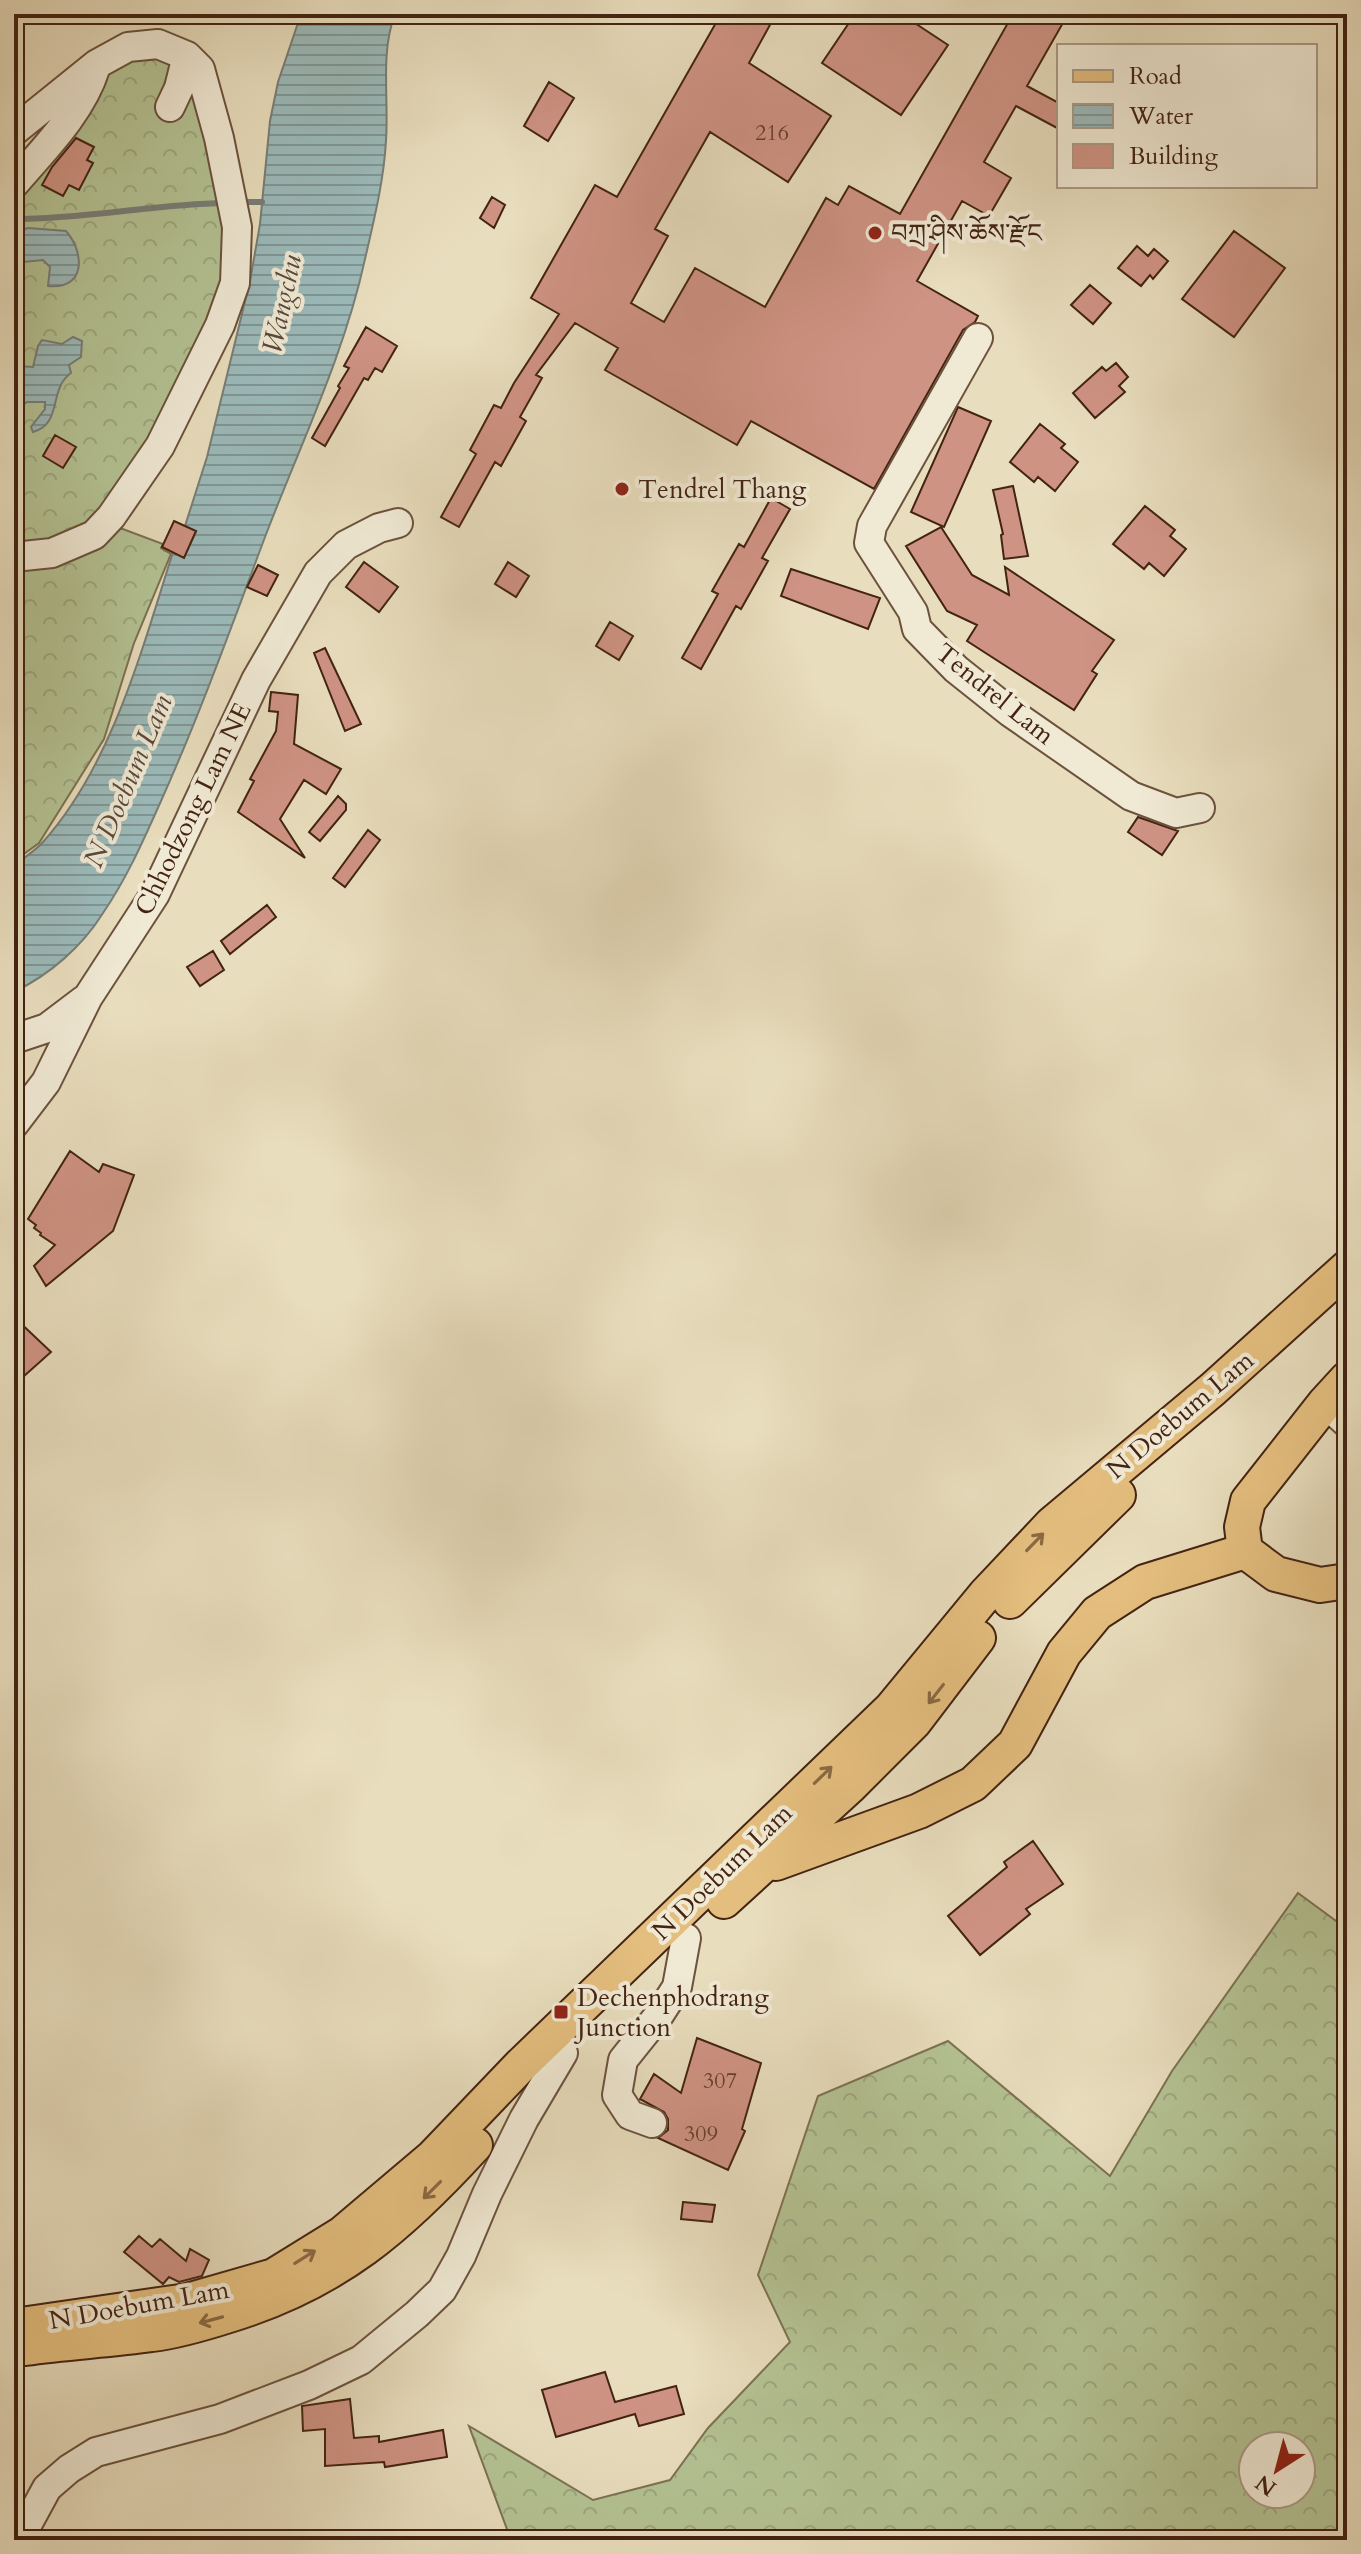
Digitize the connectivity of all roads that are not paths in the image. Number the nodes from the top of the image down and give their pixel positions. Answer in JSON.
{"nodes":[{"id":1,"x":187,"y":56,"type":"junction"},
{"id":2,"x":97,"y":64,"type":"junction"},
{"id":3,"x":170,"y":107,"type":"dead end"},
{"id":4,"x":14,"y":131,"type":"edge"},
{"id":5,"x":14,"y":184,"type":"edge"},
{"id":6,"x":978,"y":338,"type":"dead end"},
{"id":7,"x":398,"y":523,"type":"dead end"},
{"id":8,"x":14,"y":557,"type":"edge"},
{"id":9,"x":1200,"y":808,"type":"dead end"},
{"id":10,"x":88,"y":997,"type":"junction"},
{"id":11,"x":14,"y":1039,"type":"edge"},
{"id":12,"x":14,"y":1124,"type":"edge"},
{"id":13,"x":1347,"y":1268,"type":"edge"},
{"id":14,"x":1347,"y":1301,"type":"edge"},
{"id":15,"x":1340,"y":1402,"type":"edge"},
{"id":16,"x":1245,"y":1551,"type":"junction"},
{"id":17,"x":1347,"y":1581,"type":"edge"},
{"id":18,"x":761,"y":1869,"type":"junction"},
{"id":19,"x":686,"y":1938,"type":"junction"},
{"id":20,"x":563,"y":2053,"type":"junction"},
{"id":21,"x":652,"y":2123,"type":"dead end"},
{"id":22,"x":14,"y":2326,"type":"edge"},
{"id":23,"x":14,"y":2349,"type":"edge"},
{"id":24,"x":21,"y":2540,"type":"edge"}],
"edges":[{"from":1,"to":2,"type":"street"},
{"from":1,"to":3,"type":"street"},
{"from":1,"to":8,"type":"street"},
{"from":2,"to":4,"type":"street"},
{"from":2,"to":5,"type":"street"},
{"from":6,"to":9,"type":"street","name":"Tendrel Lam"},
{"from":7,"to":10,"type":"street","name":"Chhodzong Lam NE"},
{"from":10,"to":11,"type":"street"},
{"from":10,"to":12,"type":"street","name":"Chhodzong Lam NE"},
{"from":22,"to":13,"type":"main road","name":"N Doebum Lam","one_way":true},
{"from":14,"to":18,"type":"main road","name":"N Doebum Lam","one_way":true},
{"from":15,"to":16,"type":"main road"},
{"from":16,"to":17,"type":"main road"},
{"from":16,"to":18,"type":"main road"},
{"from":18,"to":19,"type":"main road","name":"N Doebum Lam"},
{"from":19,"to":20,"type":"main road","name":"N Doebum Lam"},
{"from":19,"to":21,"type":"street"},
{"from":20,"to":23,"type":"main road","name":"N Doebum Lam","one_way":true},
{"from":20,"to":24,"type":"street"}]}
